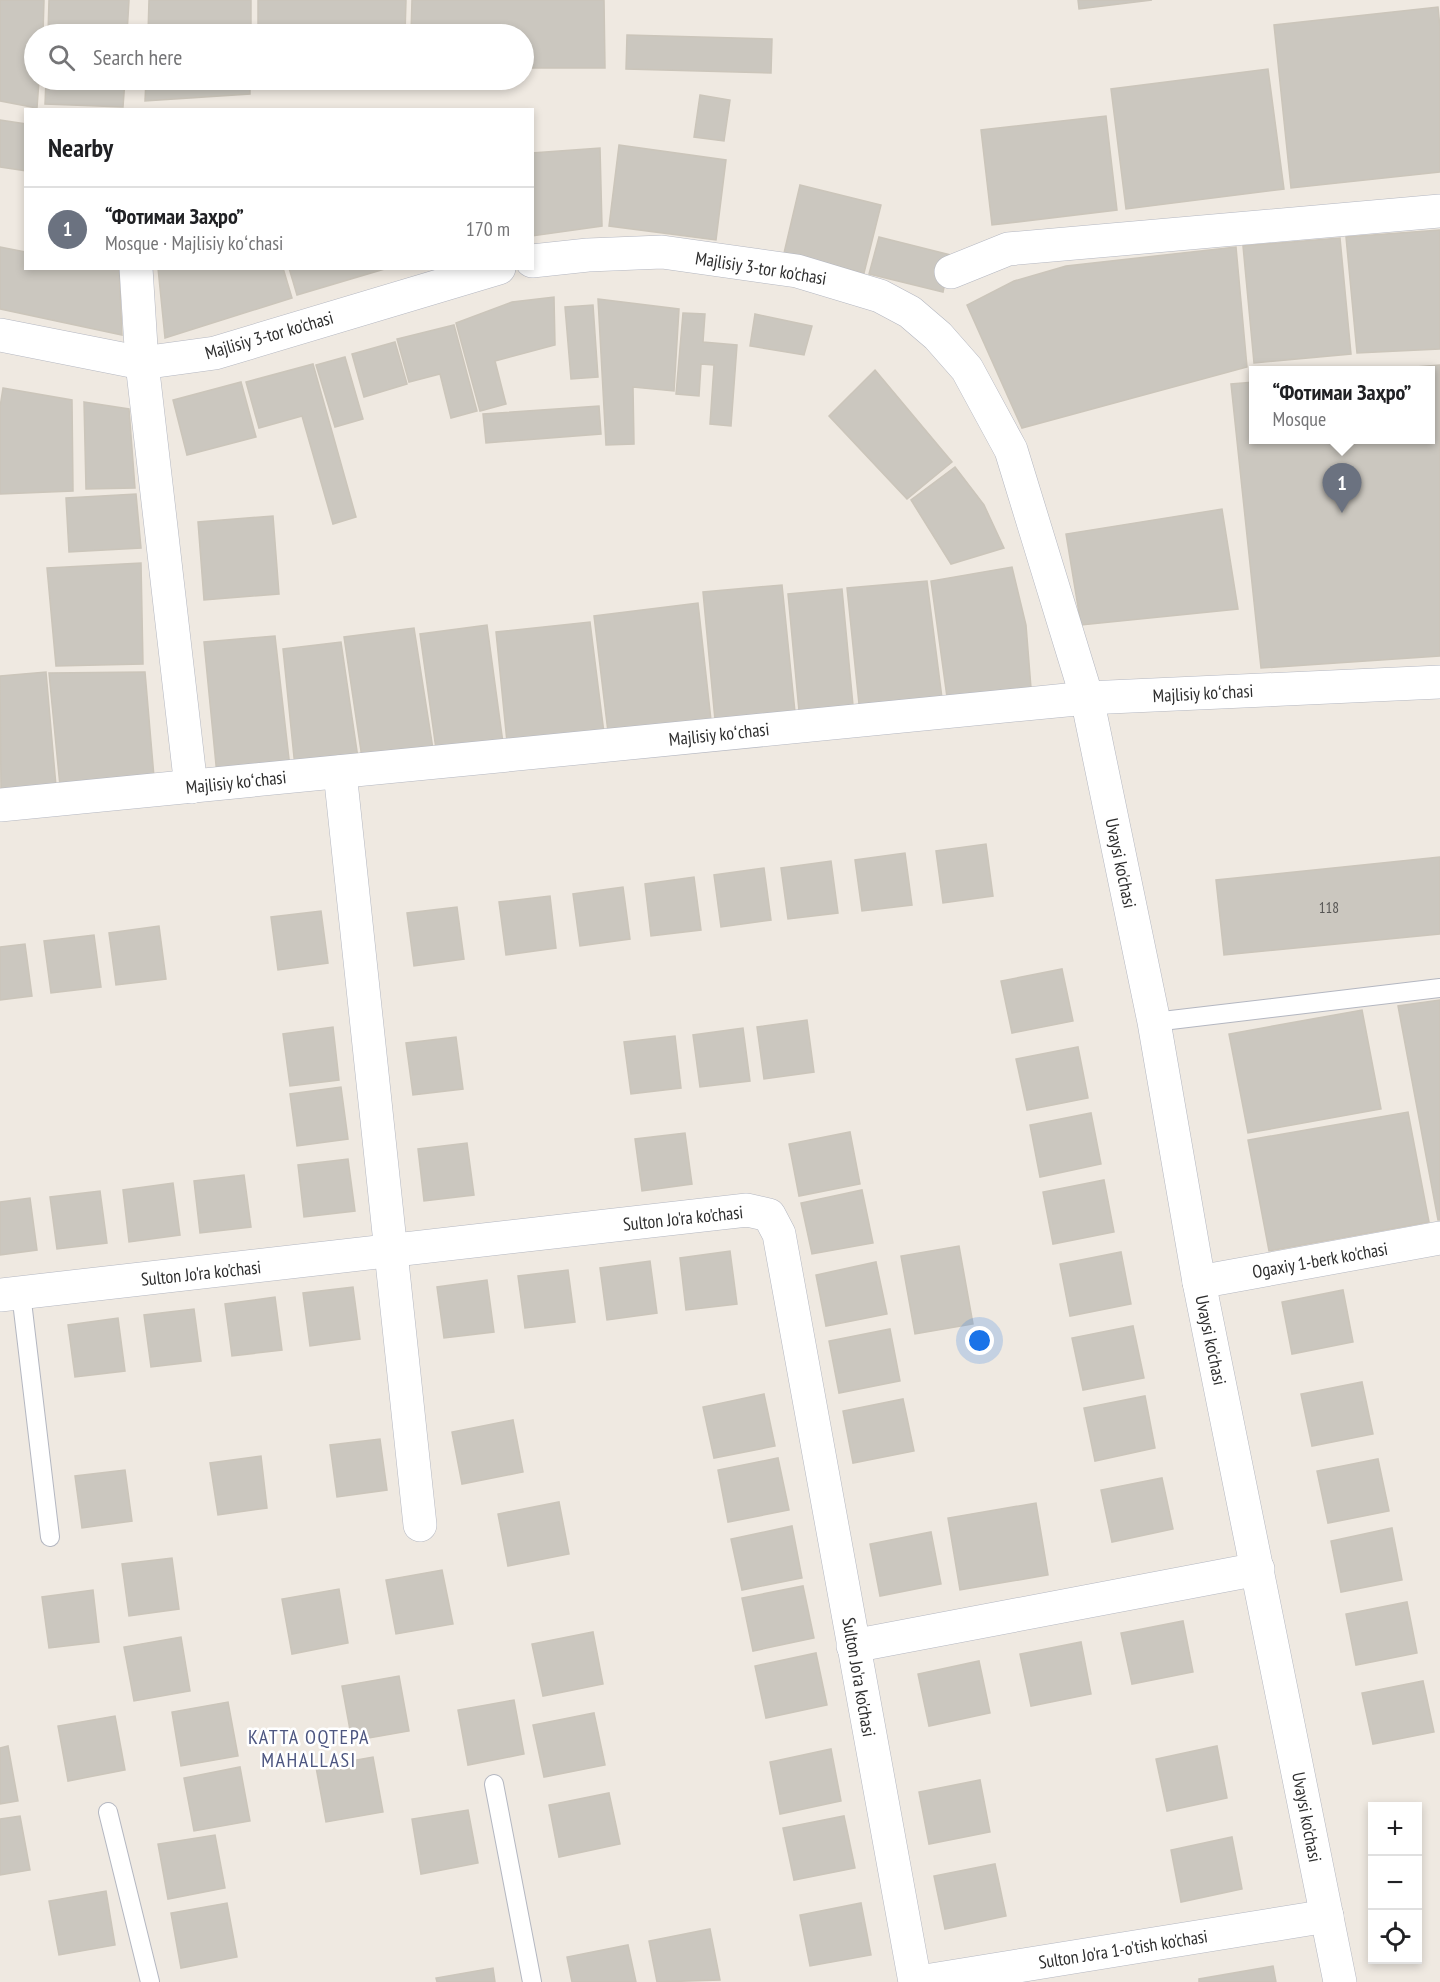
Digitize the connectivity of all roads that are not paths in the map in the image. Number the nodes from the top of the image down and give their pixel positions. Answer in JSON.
{"nodes":[{"id":1,"x":1440,"y":211,"type":"edge"},
{"id":2,"x":534,"y":261,"type":"edge"},
{"id":3,"x":136,"y":270,"type":"edge"},
{"id":4,"x":491,"y":270,"type":"edge"},
{"id":5,"x":951,"y":272,"type":"dead end"},
{"id":6,"x":0,"y":335,"type":"edge"},
{"id":7,"x":142,"y":363,"type":"junction"},
{"id":8,"x":1440,"y":682,"type":"edge"},
{"id":9,"x":1087,"y":698,"type":"junction"},
{"id":10,"x":340,"y":772,"type":"junction"},
{"id":11,"x":191,"y":787,"type":"junction"},
{"id":12,"x":0,"y":805,"type":"edge"},
{"id":13,"x":1440,"y":988,"type":"edge"},
{"id":14,"x":1154,"y":1022,"type":"junction"},
{"id":15,"x":1440,"y":1238,"type":"edge"},
{"id":16,"x":390,"y":1251,"type":"junction"},
{"id":17,"x":1199,"y":1282,"type":"junction"},
{"id":18,"x":10,"y":1294,"type":"edge"},
{"id":19,"x":420,"y":1525,"type":"dead end"},
{"id":20,"x":50,"y":1537,"type":"dead end"},
{"id":21,"x":1258,"y":1569,"type":"junction"},
{"id":22,"x":853,"y":1646,"type":"junction"},
{"id":23,"x":494,"y":1784,"type":"dead end"},
{"id":24,"x":108,"y":1812,"type":"dead end"},
{"id":25,"x":1327,"y":1916,"type":"junction"},
{"id":26,"x":150,"y":1982,"type":"edge"},
{"id":27,"x":532,"y":1982,"type":"edge"},
{"id":28,"x":917,"y":1982,"type":"edge"},
{"id":29,"x":1340,"y":1982,"type":"edge"}],
"edges":[{"from":1,"to":5,"type":"street"},
{"from":2,"to":9,"type":"street","name":"Majlisiy 3-tor ko'chasi"},
{"from":3,"to":7,"type":"street"},
{"from":4,"to":7,"type":"street","name":"Majlisiy 3-tor ko'chasi"},
{"from":6,"to":7,"type":"street","name":"Majlisiy 3-tor ko'chasi"},
{"from":7,"to":11,"type":"street"},
{"from":8,"to":9,"type":"street","name":"Majlisiy koʻchasi"},
{"from":9,"to":10,"type":"street","name":"Majlisiy koʻchasi"},
{"from":9,"to":14,"type":"street","name":"Uvaysi ko'chasi"},
{"from":10,"to":11,"type":"street","name":"Majlisiy koʻchasi"},
{"from":10,"to":16,"type":"street"},
{"from":11,"to":12,"type":"street","name":"Majlisiy koʻchasi"},
{"from":13,"to":14,"type":"lane"},
{"from":14,"to":17,"type":"street","name":"Uvaysi ko'chasi"},
{"from":15,"to":17,"type":"street","name":"Ogaxiy 1-berk ko'chasi"},
{"from":16,"to":18,"type":"street","name":"Sulton Jo'ra ko'chasi"},
{"from":16,"to":19,"type":"street"},
{"from":16,"to":22,"type":"street","name":"Sulton Jo'ra ko'chasi"},
{"from":17,"to":21,"type":"street","name":"Uvaysi ko'chasi"},
{"from":18,"to":20,"type":"lane"},
{"from":21,"to":22,"type":"street"},
{"from":21,"to":25,"type":"street","name":"Uvaysi ko'chasi"},
{"from":22,"to":28,"type":"street","name":"Sulton Jo'ra ko'chasi"},
{"from":23,"to":27,"type":"lane"},
{"from":24,"to":26,"type":"lane"},
{"from":25,"to":28,"type":"street","name":"Sulton Jo'ra 1-o'tish ko'chasi"},
{"from":25,"to":29,"type":"street","name":"Uvaysi ko'chasi"}]}
